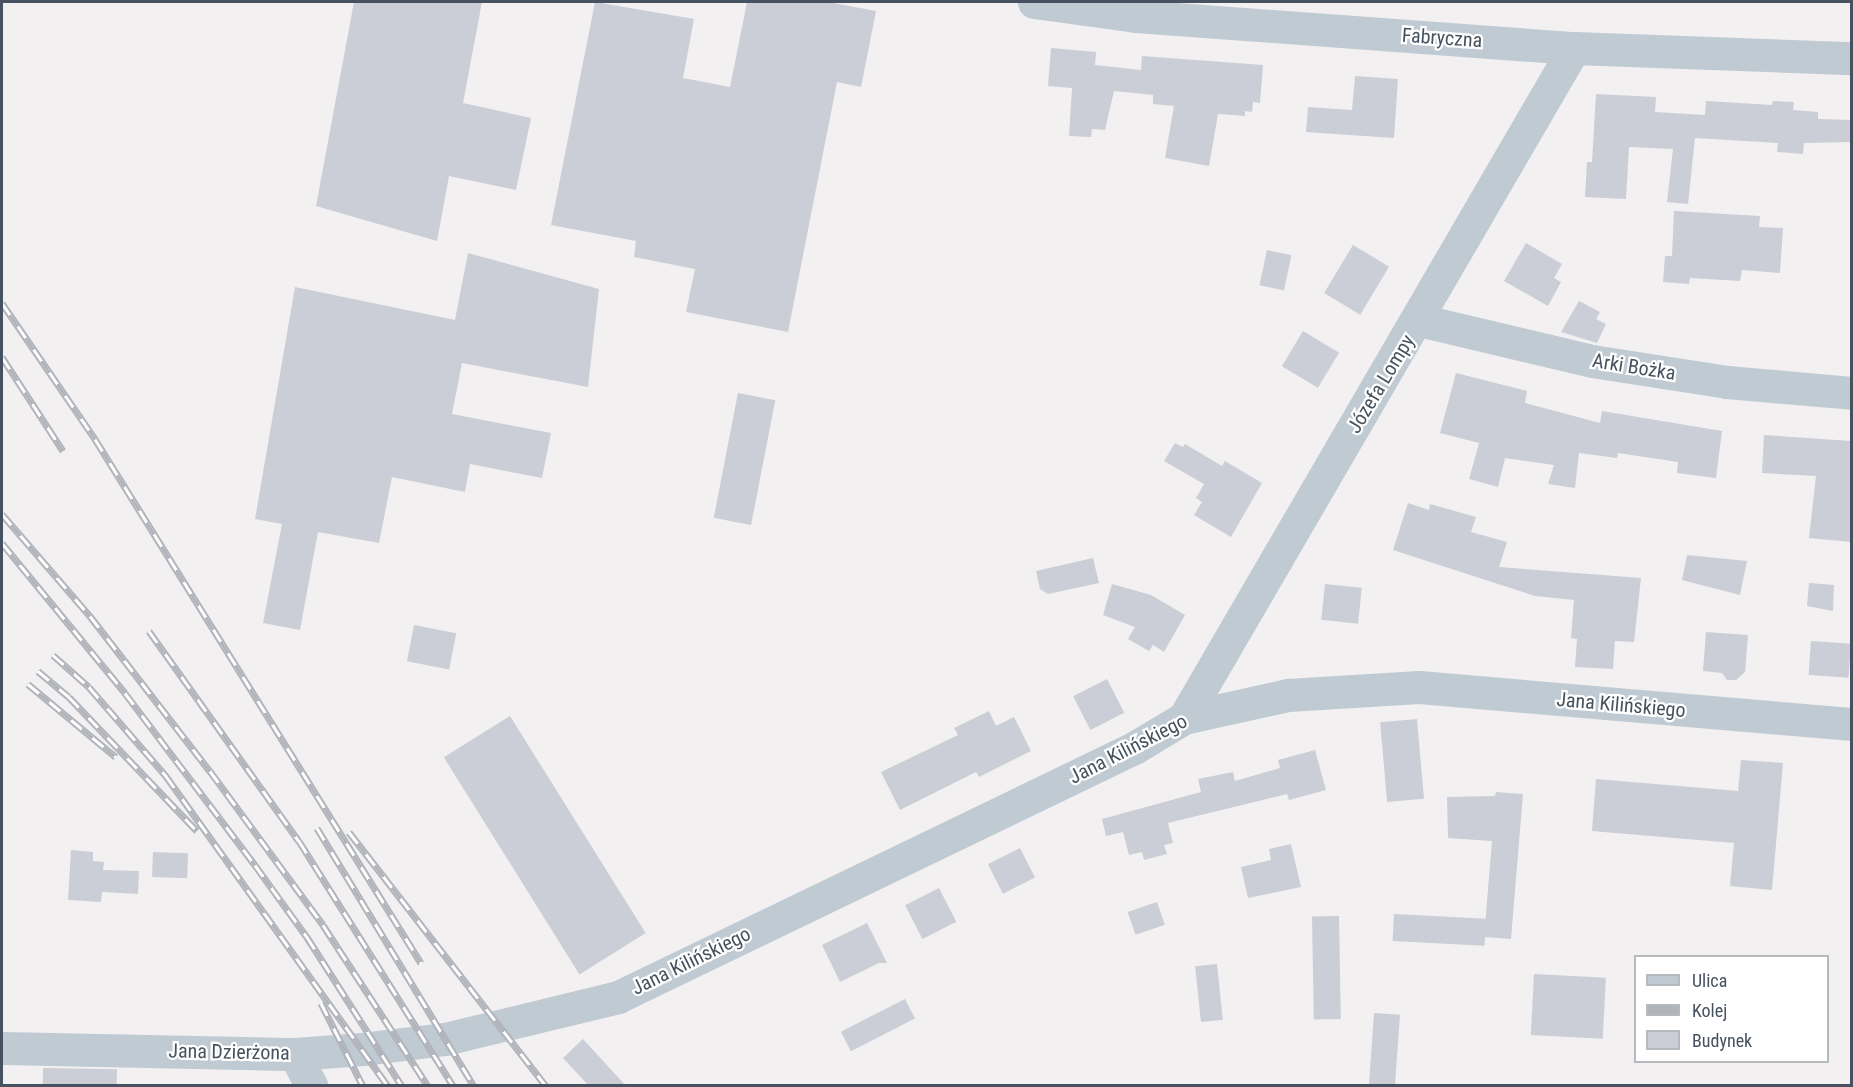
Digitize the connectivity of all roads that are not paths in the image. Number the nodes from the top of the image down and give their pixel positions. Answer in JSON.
{"nodes":[{"id":1,"x":1034,"y":2,"type":"edge"},
{"id":2,"x":1574,"y":48,"type":"junction"},
{"id":3,"x":1851,"y":58,"type":"edge"},
{"id":4,"x":1419,"y":320,"type":"junction"},
{"id":5,"x":1851,"y":393,"type":"edge"},
{"id":6,"x":1184,"y":718,"type":"junction"},
{"id":7,"x":1851,"y":724,"type":"edge"},
{"id":8,"x":455,"y":1036,"type":"joint"},
{"id":9,"x":2,"y":1048,"type":"edge"},
{"id":10,"x":295,"y":1054,"type":"junction"},
{"id":11,"x":312,"y":1086,"type":"edge"}],
"edges":[{"from":1,"to":2,"type":"street","name":"Fabryczna"},
{"from":2,"to":3,"type":"street","name":"Fabryczna"},
{"from":2,"to":4,"type":"street","name":"Józefa Lompy"},
{"from":4,"to":5,"type":"street","name":"Arki Bożka"},
{"from":4,"to":6,"type":"street","name":"Józefa Lompy"},
{"from":6,"to":7,"type":"street","name":"Jana Kilińskiego"},
{"from":6,"to":8,"type":"street","name":"Jana Kilińskiego"},
{"from":8,"to":10,"type":"street","name":"Jana Dzierżona"},
{"from":9,"to":10,"type":"street","name":"Jana Dzierżona"},
{"from":10,"to":11,"type":"street"}]}
